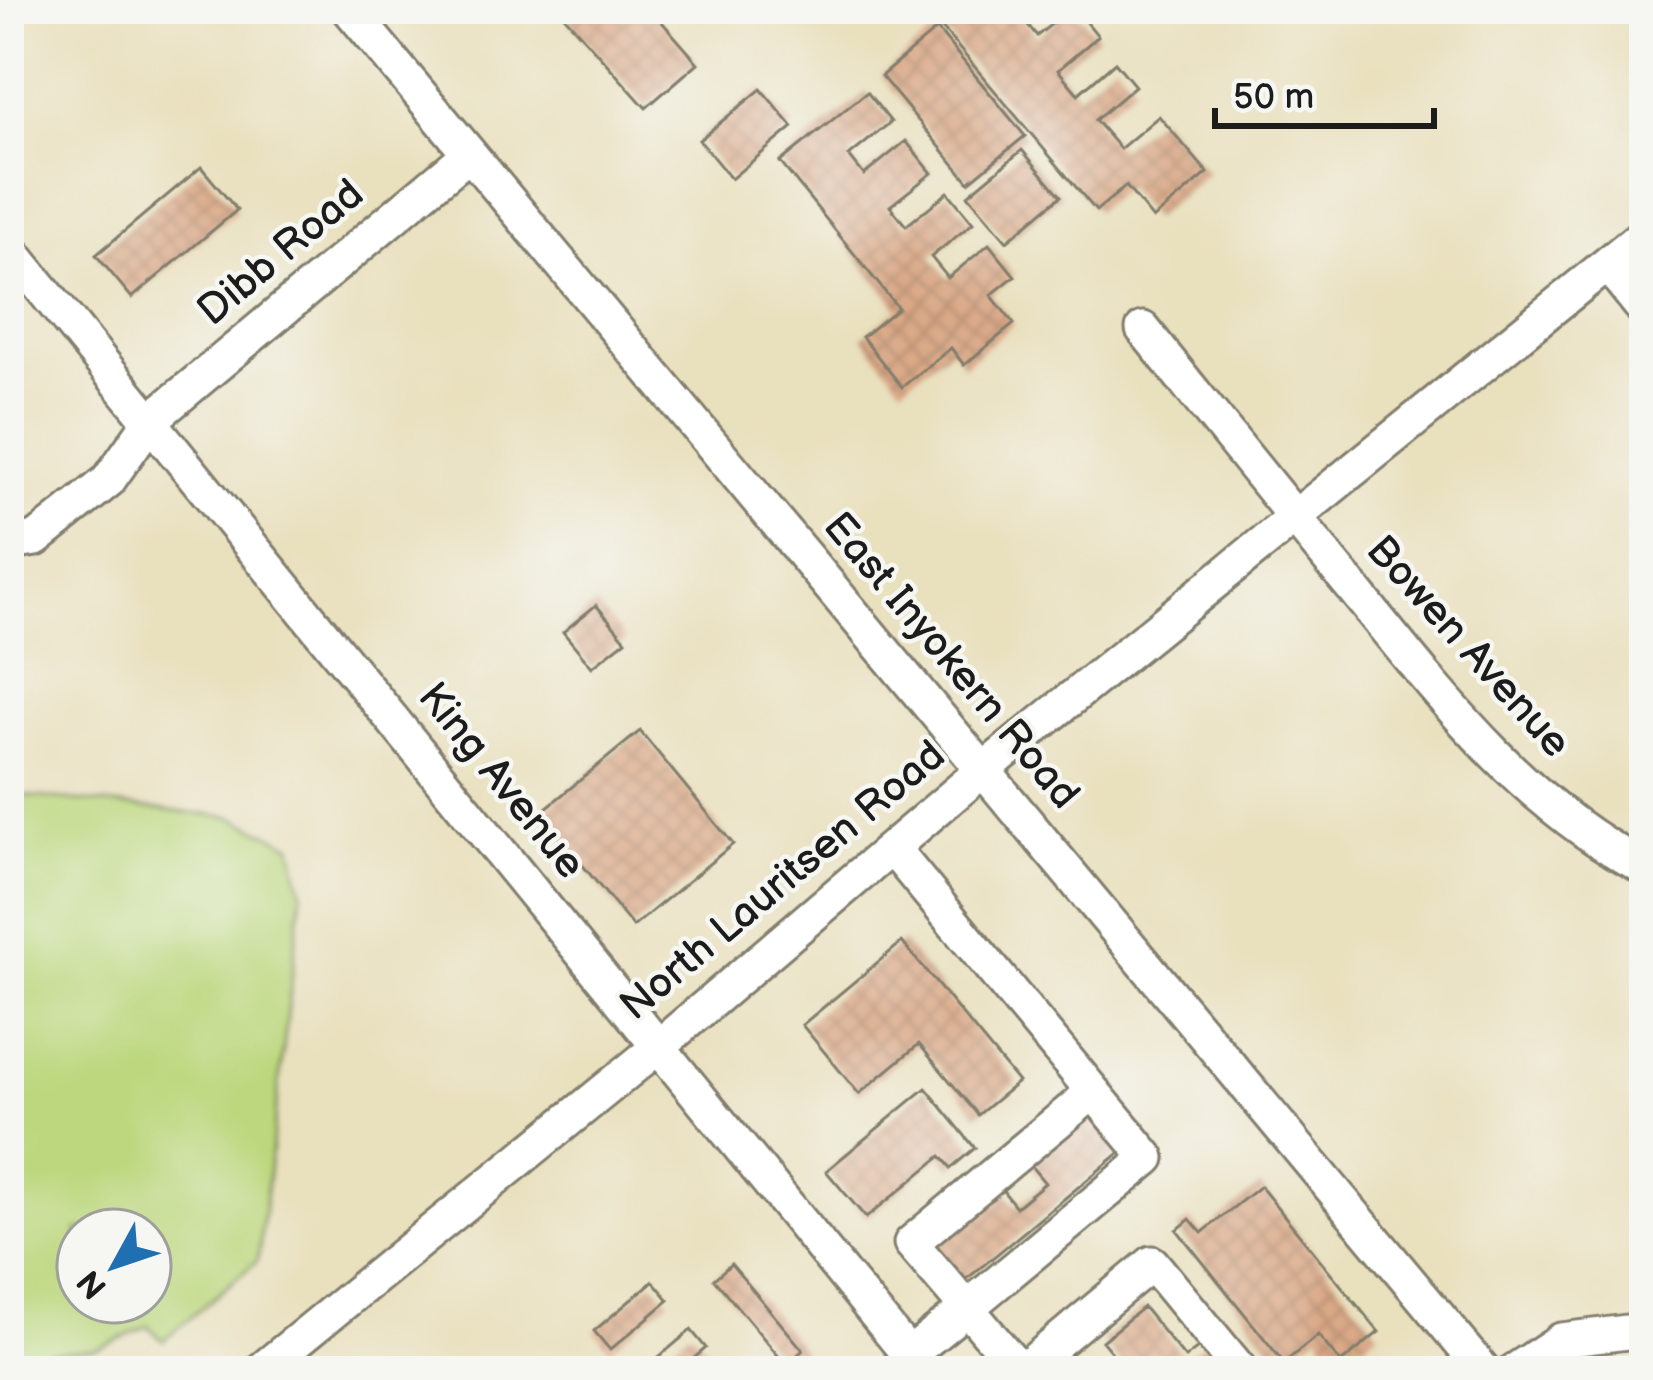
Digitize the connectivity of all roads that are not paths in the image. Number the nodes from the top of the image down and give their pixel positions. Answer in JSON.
{"nodes":[{"id":1,"x":349,"y":9,"type":"edge"},
{"id":2,"x":469,"y":154,"type":"junction"},
{"id":3,"x":1644,"y":234,"type":"edge"},
{"id":4,"x":9,"y":248,"type":"edge"},
{"id":5,"x":1607,"y":264,"type":"junction"},
{"id":6,"x":1644,"y":310,"type":"edge"},
{"id":7,"x":1144,"y":329,"type":"dead end"},
{"id":8,"x":151,"y":420,"type":"junction"},
{"id":9,"x":1294,"y":517,"type":"junction"},
{"id":10,"x":9,"y":537,"type":"edge"},
{"id":11,"x":983,"y":770,"type":"junction"},
{"id":12,"x":892,"y":848,"type":"junction"},
{"id":13,"x":1644,"y":868,"type":"edge"},
{"id":14,"x":658,"y":1047,"type":"junction"},
{"id":15,"x":1093,"y":1092,"type":"junction"},
{"id":16,"x":967,"y":1308,"type":"junction"},
{"id":17,"x":1644,"y":1330,"type":"edge"},
{"id":18,"x":915,"y":1363,"type":"edge"},
{"id":19,"x":260,"y":1371,"type":"edge"},
{"id":20,"x":1021,"y":1371,"type":"edge"},
{"id":21,"x":1241,"y":1371,"type":"edge"},
{"id":22,"x":1484,"y":1371,"type":"edge"},
{"id":23,"x":1514,"y":1371,"type":"edge"}],
"edges":[{"from":1,"to":2,"type":"street","name":"East Inyokern Road"},
{"from":2,"to":8,"type":"street","name":"Dibb Road"},
{"from":2,"to":11,"type":"street","name":"East Inyokern Road"},
{"from":3,"to":5,"type":"street","name":"North Lauritsen Road"},
{"from":4,"to":8,"type":"street","name":"King Avenue"},
{"from":5,"to":6,"type":"street"},
{"from":5,"to":9,"type":"street","name":"North Lauritsen Road"},
{"from":7,"to":9,"type":"street","name":"Bowen Avenue"},
{"from":8,"to":10,"type":"street","name":"Dibb Road"},
{"from":8,"to":14,"type":"street","name":"King Avenue"},
{"from":9,"to":11,"type":"street","name":"North Lauritsen Road"},
{"from":9,"to":13,"type":"street","name":"Bowen Avenue"},
{"from":11,"to":12,"type":"street","name":"North Lauritsen Road"},
{"from":11,"to":22,"type":"street","name":"East Inyokern Road"},
{"from":12,"to":14,"type":"street","name":"North Lauritsen Road"},
{"from":12,"to":15,"type":"street"},
{"from":14,"to":18,"type":"street","name":"King Avenue"},
{"from":14,"to":19,"type":"street","name":"North Lauritsen Road"},
{"from":15,"to":16,"type":"street"},
{"from":15,"to":16,"type":"street"},
{"from":16,"to":18,"type":"street"},
{"from":16,"to":20,"type":"street"},
{"from":17,"to":23,"type":"street"},
{"from":20,"to":21,"type":"street"}]}
